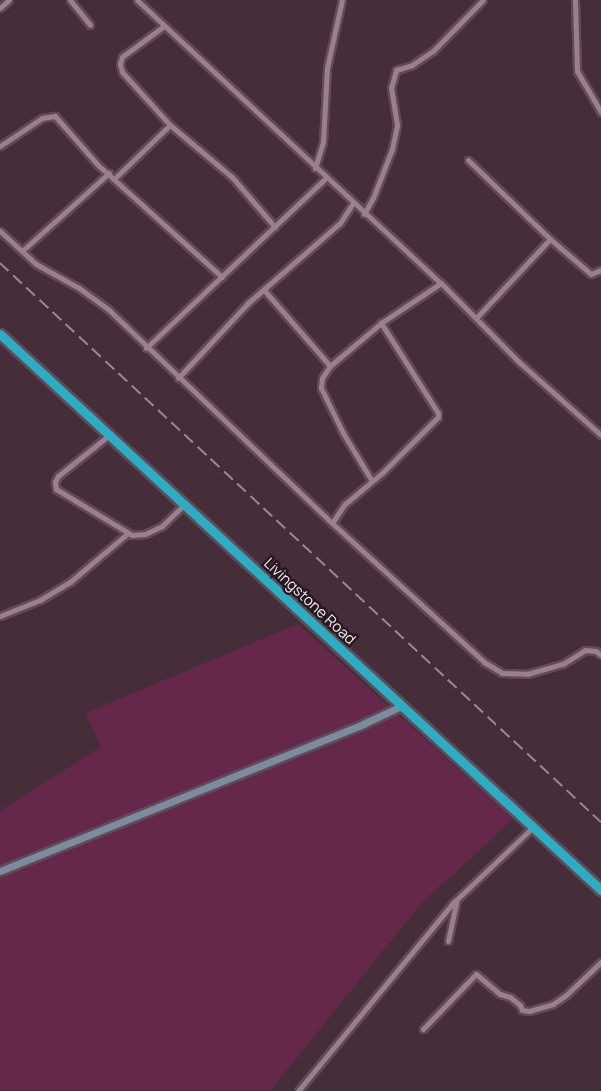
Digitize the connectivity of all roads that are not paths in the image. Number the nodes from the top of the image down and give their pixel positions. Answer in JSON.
{"nodes":[{"id":1,"x":9,"y":0,"type":"edge"},
{"id":2,"x":70,"y":0,"type":"edge"},
{"id":3,"x":137,"y":0,"type":"edge"},
{"id":4,"x":342,"y":0,"type":"edge"},
{"id":5,"x":483,"y":0,"type":"edge"},
{"id":6,"x":575,"y":0,"type":"edge"},
{"id":7,"x":0,"y":8,"type":"edge"},
{"id":8,"x":90,"y":25,"type":"dead end"},
{"id":9,"x":164,"y":26,"type":"junction"},
{"id":10,"x":601,"y":112,"type":"edge"},
{"id":11,"x":170,"y":125,"type":"junction"},
{"id":12,"x":0,"y":146,"type":"edge"},
{"id":13,"x":468,"y":160,"type":"dead end"},
{"id":14,"x":315,"y":168,"type":"junction"},
{"id":15,"x":109,"y":173,"type":"junction"},
{"id":16,"x":326,"y":178,"type":"junction"},
{"id":17,"x":114,"y":179,"type":"junction"},
{"id":18,"x":353,"y":203,"type":"junction"},
{"id":19,"x":363,"y":214,"type":"junction"},
{"id":20,"x":275,"y":227,"type":"junction"},
{"id":21,"x":0,"y":231,"type":"edge"},
{"id":22,"x":550,"y":239,"type":"junction"},
{"id":23,"x":22,"y":251,"type":"junction"},
{"id":24,"x":601,"y":270,"type":"edge"},
{"id":25,"x":222,"y":277,"type":"junction"},
{"id":26,"x":441,"y":283,"type":"junction"},
{"id":27,"x":264,"y":290,"type":"junction"},
{"id":28,"x":476,"y":318,"type":"junction"},
{"id":29,"x":381,"y":323,"type":"junction"},
{"id":30,"x":0,"y":334,"type":"edge"},
{"id":31,"x":146,"y":348,"type":"junction"},
{"id":32,"x":330,"y":366,"type":"junction"},
{"id":33,"x":178,"y":378,"type":"junction"},
{"id":34,"x":601,"y":435,"type":"edge"},
{"id":35,"x":108,"y":436,"type":"junction"},
{"id":36,"x":372,"y":481,"type":"junction"},
{"id":37,"x":184,"y":505,"type":"junction"},
{"id":38,"x":332,"y":523,"type":"junction"},
{"id":39,"x":127,"y":534,"type":"junction"},
{"id":40,"x":0,"y":616,"type":"edge"},
{"id":41,"x":601,"y":656,"type":"edge"},
{"id":42,"x":401,"y":706,"type":"junction"},
{"id":43,"x":533,"y":827,"type":"junction"},
{"id":44,"x":0,"y":871,"type":"edge"},
{"id":45,"x":601,"y":890,"type":"edge"},
{"id":46,"x":456,"y":900,"type":"junction"},
{"id":47,"x":448,"y":941,"type":"dead end"},
{"id":48,"x":601,"y":962,"type":"edge"},
{"id":49,"x":423,"y":1029,"type":"dead end"},
{"id":50,"x":298,"y":1091,"type":"edge"}],
"edges":[{"from":1,"to":7,"type":"street"},
{"from":2,"to":8,"type":"street"},
{"from":3,"to":9,"type":"street"},
{"from":4,"to":14,"type":"street"},
{"from":5,"to":19,"type":"street"},
{"from":6,"to":10,"type":"street"},
{"from":9,"to":11,"type":"street"},
{"from":9,"to":14,"type":"street"},
{"from":11,"to":17,"type":"street"},
{"from":11,"to":20,"type":"street"},
{"from":12,"to":15,"type":"street"},
{"from":13,"to":22,"type":"street"},
{"from":14,"to":16,"type":"street"},
{"from":15,"to":17,"type":"street"},
{"from":15,"to":23,"type":"street"},
{"from":16,"to":18,"type":"street"},
{"from":16,"to":20,"type":"street"},
{"from":17,"to":25,"type":"street"},
{"from":18,"to":19,"type":"street"},
{"from":18,"to":27,"type":"street"},
{"from":19,"to":26,"type":"street"},
{"from":20,"to":25,"type":"street"},
{"from":21,"to":23,"type":"street"},
{"from":22,"to":24,"type":"street"},
{"from":22,"to":28,"type":"street"},
{"from":23,"to":31,"type":"street"},
{"from":25,"to":31,"type":"street"},
{"from":26,"to":28,"type":"street"},
{"from":26,"to":29,"type":"street"},
{"from":27,"to":32,"type":"street"},
{"from":27,"to":33,"type":"street"},
{"from":28,"to":34,"type":"street"},
{"from":29,"to":32,"type":"street"},
{"from":29,"to":36,"type":"street"},
{"from":30,"to":35,"type":"highway","name":"Livingstone Road"},
{"from":31,"to":33,"type":"street"},
{"from":32,"to":36,"type":"street"},
{"from":33,"to":38,"type":"street"},
{"from":35,"to":37,"type":"highway","name":"Livingstone Road"},
{"from":35,"to":39,"type":"street"},
{"from":36,"to":38,"type":"street"},
{"from":37,"to":39,"type":"street"},
{"from":37,"to":42,"type":"highway","name":"Livingstone Road"},
{"from":38,"to":41,"type":"street"},
{"from":39,"to":40,"type":"street"},
{"from":42,"to":43,"type":"highway","name":"Livingstone Road"},
{"from":42,"to":44,"type":"main road"},
{"from":43,"to":45,"type":"highway","name":"Livingstone Road"},
{"from":43,"to":46,"type":"street"},
{"from":46,"to":47,"type":"street"},
{"from":46,"to":50,"type":"street"},
{"from":48,"to":49,"type":"street"}]}
